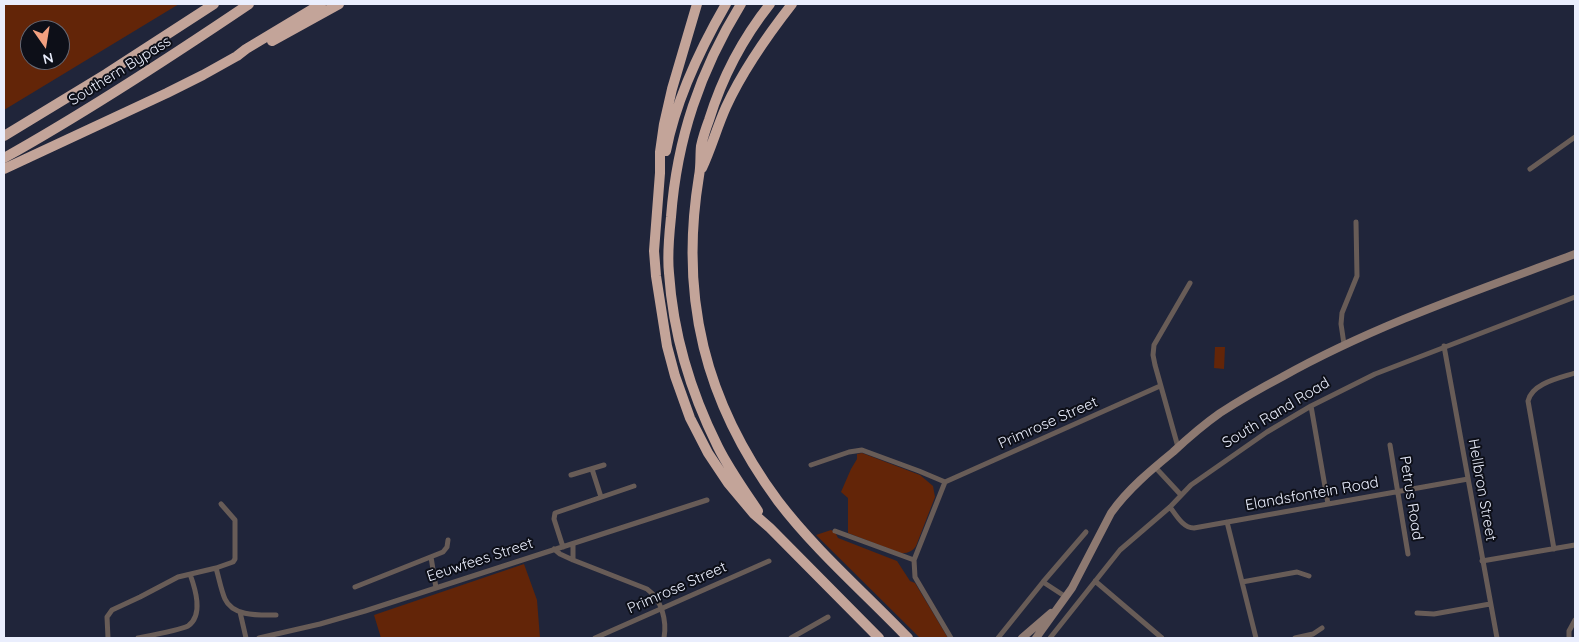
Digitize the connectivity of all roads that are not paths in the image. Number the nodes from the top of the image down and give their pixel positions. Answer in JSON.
{"nodes":[{"id":1,"x":214,"y":4,"type":"edge"},
{"id":2,"x":249,"y":4,"type":"edge"},
{"id":3,"x":321,"y":4,"type":"edge"},
{"id":4,"x":339,"y":4,"type":"edge"},
{"id":5,"x":697,"y":4,"type":"edge"},
{"id":6,"x":726,"y":4,"type":"edge"},
{"id":7,"x":741,"y":4,"type":"edge"},
{"id":8,"x":770,"y":4,"type":"edge"},
{"id":9,"x":792,"y":4,"type":"edge"},
{"id":10,"x":242,"y":53,"type":"junction"},
{"id":11,"x":4,"y":136,"type":"edge"},
{"id":12,"x":1575,"y":137,"type":"edge"},
{"id":13,"x":4,"y":158,"type":"edge"},
{"id":14,"x":4,"y":169,"type":"edge"},
{"id":15,"x":1530,"y":169,"type":"dead end"},
{"id":16,"x":700,"y":172,"type":"junction"},
{"id":17,"x":660,"y":174,"type":"junction"},
{"id":18,"x":1356,"y":222,"type":"dead end"},
{"id":19,"x":1575,"y":254,"type":"edge"},
{"id":20,"x":1190,"y":283,"type":"dead end"},
{"id":21,"x":1575,"y":297,"type":"edge"},
{"id":22,"x":1344,"y":344,"type":"junction"},
{"id":23,"x":1444,"y":346,"type":"junction"},
{"id":24,"x":1575,"y":372,"type":"edge"},
{"id":25,"x":1160,"y":386,"type":"junction"},
{"id":26,"x":1311,"y":406,"type":"junction"},
{"id":27,"x":1390,"y":445,"type":"dead end"},
{"id":28,"x":1178,"y":447,"type":"junction"},
{"id":29,"x":604,"y":465,"type":"dead end"},
{"id":30,"x":811,"y":465,"type":"dead end"},
{"id":31,"x":1155,"y":467,"type":"junction"},
{"id":32,"x":592,"y":469,"type":"junction"},
{"id":33,"x":571,"y":475,"type":"dead end"},
{"id":34,"x":1468,"y":478,"type":"junction"},
{"id":35,"x":945,"y":482,"type":"junction"},
{"id":36,"x":634,"y":486,"type":"dead end"},
{"id":37,"x":1397,"y":492,"type":"junction"},
{"id":38,"x":1181,"y":495,"type":"junction"},
{"id":39,"x":600,"y":497,"type":"junction"},
{"id":40,"x":707,"y":500,"type":"dead end"},
{"id":41,"x":221,"y":504,"type":"dead end"},
{"id":42,"x":1328,"y":504,"type":"junction"},
{"id":43,"x":1170,"y":507,"type":"junction"},
{"id":44,"x":1228,"y":522,"type":"junction"},
{"id":45,"x":770,"y":528,"type":"junction"},
{"id":46,"x":836,"y":531,"type":"dead end"},
{"id":47,"x":1086,"y":532,"type":"dead end"},
{"id":48,"x":448,"y":540,"type":"dead end"},
{"id":49,"x":573,"y":544,"type":"junction"},
{"id":50,"x":1575,"y":545,"type":"edge"},
{"id":51,"x":562,"y":547,"type":"junction"},
{"id":52,"x":1554,"y":548,"type":"junction"},
{"id":53,"x":554,"y":549,"type":"junction"},
{"id":54,"x":1408,"y":554,"type":"dead end"},
{"id":55,"x":431,"y":557,"type":"junction"},
{"id":56,"x":573,"y":560,"type":"junction"},
{"id":57,"x":914,"y":560,"type":"junction"},
{"id":58,"x":769,"y":561,"type":"dead end"},
{"id":59,"x":1482,"y":562,"type":"junction"},
{"id":60,"x":216,"y":568,"type":"junction"},
{"id":61,"x":190,"y":574,"type":"junction"},
{"id":62,"x":1309,"y":576,"type":"dead end"},
{"id":63,"x":1095,"y":581,"type":"junction"},
{"id":64,"x":1043,"y":582,"type":"junction"},
{"id":65,"x":1242,"y":582,"type":"junction"},
{"id":66,"x":355,"y":586,"type":"dead end"},
{"id":67,"x":436,"y":588,"type":"junction"},
{"id":68,"x":1066,"y":597,"type":"junction"},
{"id":69,"x":1490,"y":604,"type":"junction"},
{"id":70,"x":1060,"y":605,"type":"junction"},
{"id":71,"x":661,"y":609,"type":"junction"},
{"id":72,"x":240,"y":612,"type":"junction"},
{"id":73,"x":1417,"y":613,"type":"dead end"},
{"id":74,"x":276,"y":615,"type":"dead end"},
{"id":75,"x":828,"y":617,"type":"dead end"},
{"id":76,"x":1575,"y":620,"type":"edge"},
{"id":77,"x":1322,"y":628,"type":"dead end"},
{"id":78,"x":108,"y":638,"type":"edge"},
{"id":79,"x":138,"y":638,"type":"edge"},
{"id":80,"x":246,"y":638,"type":"edge"},
{"id":81,"x":259,"y":638,"type":"edge"},
{"id":82,"x":595,"y":638,"type":"edge"},
{"id":83,"x":664,"y":638,"type":"edge"},
{"id":84,"x":791,"y":638,"type":"edge"},
{"id":85,"x":879,"y":638,"type":"edge"},
{"id":86,"x":908,"y":638,"type":"edge"},
{"id":87,"x":952,"y":638,"type":"edge"},
{"id":88,"x":998,"y":638,"type":"edge"},
{"id":89,"x":1022,"y":638,"type":"edge"},
{"id":90,"x":1036,"y":638,"type":"edge"},
{"id":91,"x":1050,"y":638,"type":"edge"},
{"id":92,"x":1162,"y":638,"type":"edge"},
{"id":93,"x":1256,"y":638,"type":"edge"},
{"id":94,"x":1295,"y":638,"type":"edge"},
{"id":95,"x":1497,"y":638,"type":"edge"},
{"id":96,"x":1569,"y":638,"type":"edge"}],
"edges":[{"from":1,"to":11,"type":"highway","name":"Southern Bypass"},
{"from":2,"to":13,"type":"highway","name":"Southern Bypass"},
{"from":3,"to":10,"type":"highway"},
{"from":4,"to":10,"type":"highway"},
{"from":5,"to":17,"type":"highway"},
{"from":6,"to":17,"type":"highway"},
{"from":7,"to":45,"type":"highway"},
{"from":8,"to":16,"type":"highway"},
{"from":9,"to":16,"type":"highway"},
{"from":10,"to":14,"type":"highway"},
{"from":12,"to":15,"type":"street"},
{"from":16,"to":86,"type":"highway"},
{"from":17,"to":45,"type":"highway"},
{"from":18,"to":22,"type":"street"},
{"from":19,"to":22,"type":"main road","name":"South Rand Road"},
{"from":20,"to":25,"type":"street"},
{"from":21,"to":23,"type":"street","name":"South Rand Road"},
{"from":22,"to":28,"type":"main road","name":"South Rand Road"},
{"from":23,"to":26,"type":"street","name":"South Rand Road"},
{"from":23,"to":34,"type":"street","name":"Hellbron Street"},
{"from":24,"to":52,"type":"street"},
{"from":25,"to":28,"type":"street"},
{"from":25,"to":35,"type":"street","name":"Primrose Street"},
{"from":26,"to":38,"type":"street","name":"South Rand Road"},
{"from":26,"to":42,"type":"street"},
{"from":27,"to":37,"type":"street","name":"Petrus Road"},
{"from":28,"to":31,"type":"main road","name":"South Rand Road"},
{"from":29,"to":32,"type":"street"},
{"from":30,"to":35,"type":"street"},
{"from":31,"to":38,"type":"street"},
{"from":31,"to":68,"type":"main road","name":"South Rand Road"},
{"from":32,"to":33,"type":"street"},
{"from":32,"to":39,"type":"street"},
{"from":34,"to":37,"type":"street","name":"Elandsfontein Road"},
{"from":34,"to":59,"type":"street","name":"Hellbron Street"},
{"from":35,"to":57,"type":"street"},
{"from":36,"to":39,"type":"street"},
{"from":37,"to":42,"type":"street","name":"Elandsfontein Road"},
{"from":37,"to":54,"type":"street","name":"Petrus Road"},
{"from":38,"to":43,"type":"street","name":"South Rand Road"},
{"from":39,"to":51,"type":"street"},
{"from":40,"to":49,"type":"street","name":"Eeuwfees Street"},
{"from":41,"to":60,"type":"street"},
{"from":42,"to":44,"type":"street","name":"Elandsfontein Road"},
{"from":43,"to":44,"type":"street","name":"Elandsfontein Road"},
{"from":43,"to":63,"type":"street","name":"South Rand Road"},
{"from":44,"to":65,"type":"street"},
{"from":45,"to":85,"type":"highway"},
{"from":46,"to":57,"type":"street"},
{"from":47,"to":64,"type":"street"},
{"from":48,"to":55,"type":"street"},
{"from":49,"to":51,"type":"street","name":"Eeuwfees Street"},
{"from":49,"to":56,"type":"street"},
{"from":50,"to":52,"type":"street"},
{"from":51,"to":53,"type":"street","name":"Eeuwfees Street"},
{"from":52,"to":59,"type":"street"},
{"from":53,"to":56,"type":"street"},
{"from":53,"to":67,"type":"street","name":"Eeuwfees Street"},
{"from":55,"to":66,"type":"street"},
{"from":55,"to":67,"type":"street"},
{"from":56,"to":71,"type":"street"},
{"from":57,"to":87,"type":"street"},
{"from":58,"to":71,"type":"street","name":"Primrose Street"},
{"from":59,"to":69,"type":"street","name":"Hellbron Street"},
{"from":60,"to":61,"type":"street"},
{"from":60,"to":72,"type":"street"},
{"from":61,"to":78,"type":"street"},
{"from":61,"to":79,"type":"street"},
{"from":62,"to":65,"type":"street"},
{"from":63,"to":91,"type":"street","name":"South Rand Road"},
{"from":63,"to":92,"type":"street"},
{"from":64,"to":68,"type":"street"},
{"from":64,"to":88,"type":"street"},
{"from":65,"to":93,"type":"street"},
{"from":67,"to":81,"type":"street","name":"Eeuwfees Street"},
{"from":68,"to":70,"type":"main road","name":"South Rand Road"},
{"from":69,"to":73,"type":"street"},
{"from":69,"to":95,"type":"street","name":"Hellbron Street"},
{"from":70,"to":89,"type":"main road","name":"South Rand Road"},
{"from":70,"to":90,"type":"main road","name":"South Rand Road"},
{"from":71,"to":82,"type":"street","name":"Primrose Street"},
{"from":71,"to":83,"type":"street"},
{"from":72,"to":74,"type":"street"},
{"from":72,"to":80,"type":"street"},
{"from":75,"to":84,"type":"street"},
{"from":76,"to":96,"type":"street"},
{"from":77,"to":94,"type":"street"}]}
